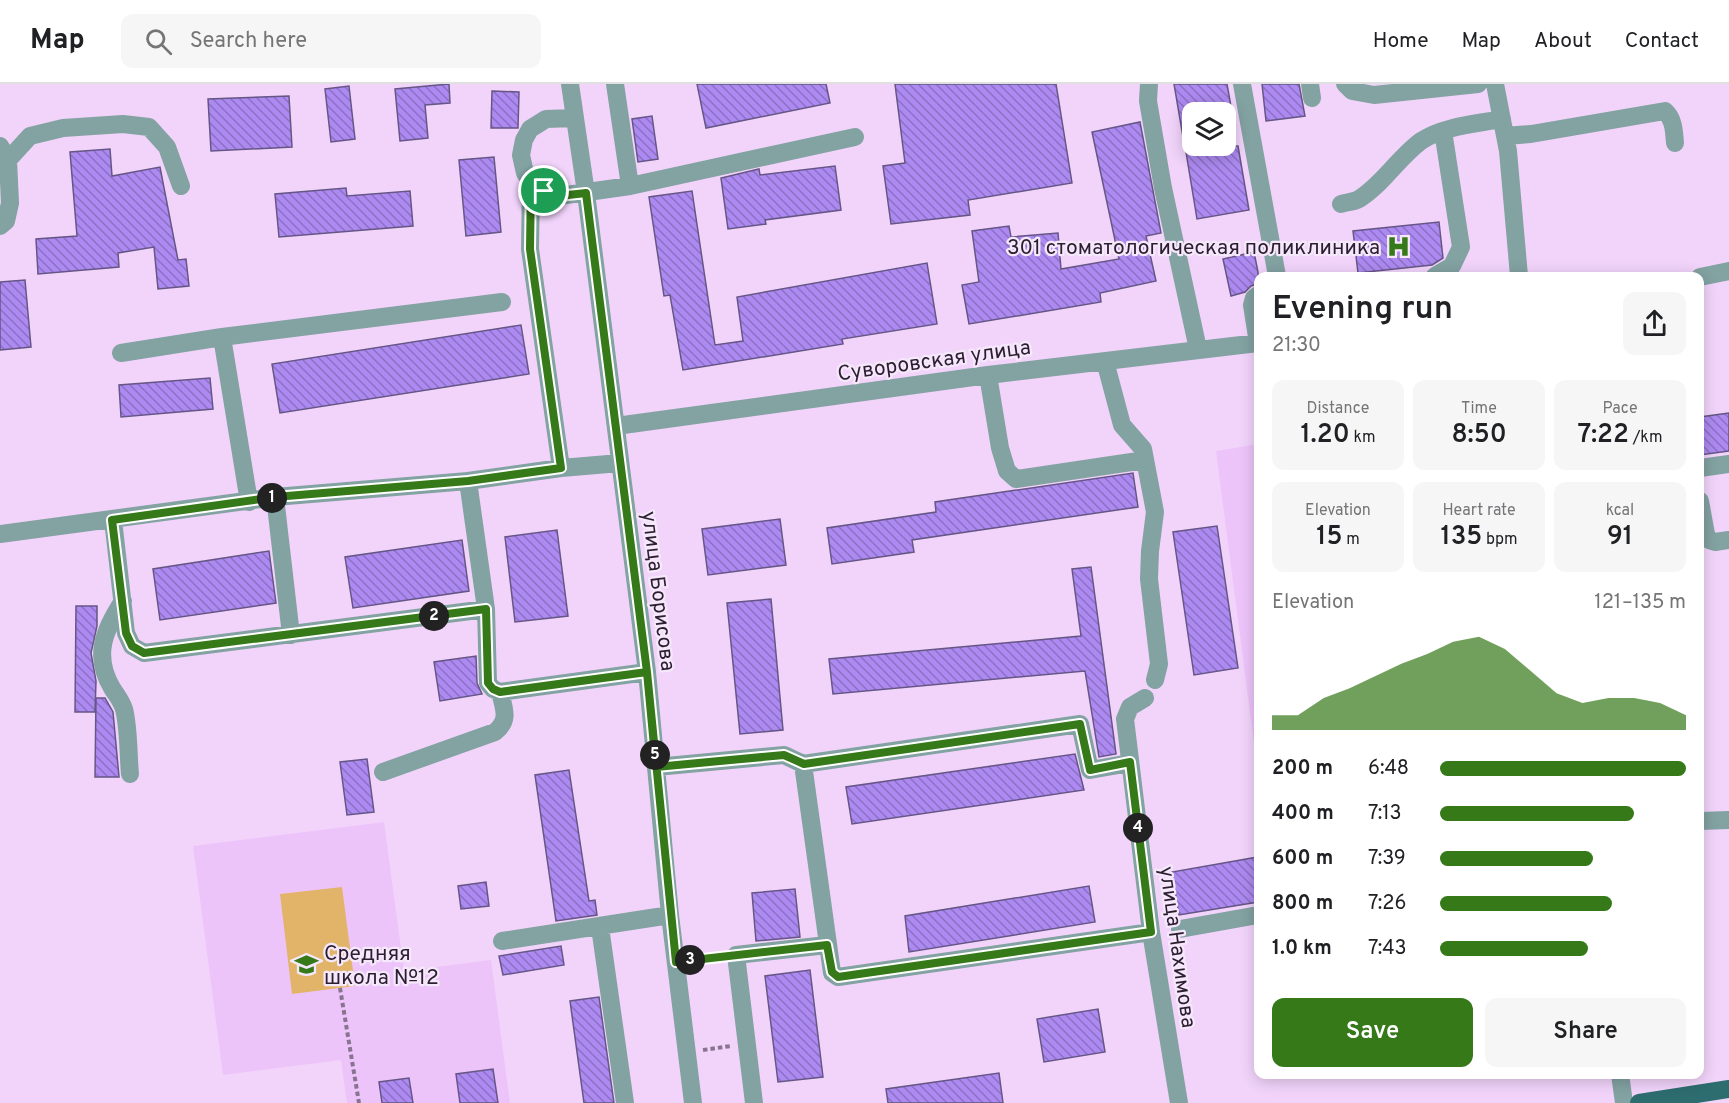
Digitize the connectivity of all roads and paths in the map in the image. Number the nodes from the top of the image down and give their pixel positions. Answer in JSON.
{"nodes":[{"id":1,"x":570,"y":84,"type":"edge"},
{"id":2,"x":615,"y":84,"type":"edge"},
{"id":3,"x":1149,"y":84,"type":"edge"},
{"id":4,"x":1242,"y":84,"type":"edge"},
{"id":5,"x":1345,"y":84,"type":"edge"},
{"id":6,"x":1478,"y":84,"type":"edge"},
{"id":7,"x":1495,"y":84,"type":"edge"},
{"id":8,"x":574,"y":118,"type":"junction"},
{"id":9,"x":1504,"y":128,"type":"junction"},
{"id":10,"x":1443,"y":131,"type":"junction"},
{"id":11,"x":855,"y":137,"type":"dead end"},
{"id":12,"x":1675,"y":142,"type":"dead end"},
{"id":13,"x":4,"y":153,"type":"edge"},
{"id":14,"x":531,"y":182,"type":"junction"},
{"id":15,"x":181,"y":186,"type":"dead end"},
{"id":16,"x":630,"y":186,"type":"junction"},
{"id":17,"x":586,"y":193,"type":"junction"},
{"id":18,"x":1341,"y":204,"type":"dead end"},
{"id":19,"x":0,"y":226,"type":"edge"},
{"id":20,"x":1729,"y":271,"type":"edge"},
{"id":21,"x":1276,"y":272,"type":"edge"},
{"id":22,"x":1442,"y":272,"type":"edge"},
{"id":23,"x":1519,"y":272,"type":"edge"},
{"id":24,"x":1704,"y":276,"type":"edge"},
{"id":25,"x":1254,"y":298,"type":"edge"},
{"id":26,"x":502,"y":302,"type":"dead end"},
{"id":27,"x":1254,"y":318,"type":"edge"},
{"id":28,"x":222,"y":337,"type":"junction"},
{"id":29,"x":1254,"y":343,"type":"edge"},
{"id":30,"x":1198,"y":349,"type":"junction"},
{"id":31,"x":121,"y":353,"type":"dead end"},
{"id":32,"x":1105,"y":360,"type":"junction"},
{"id":33,"x":988,"y":375,"type":"junction"},
{"id":34,"x":616,"y":426,"type":"junction"},
{"id":35,"x":1145,"y":460,"type":"junction"},
{"id":36,"x":620,"y":463,"type":"junction"},
{"id":37,"x":1729,"y":464,"type":"edge"},
{"id":38,"x":1704,"y":467,"type":"edge"},
{"id":39,"x":561,"y":468,"type":"junction"},
{"id":40,"x":468,"y":481,"type":"junction"},
{"id":41,"x":275,"y":497,"type":"junction"},
{"id":42,"x":249,"y":502,"type":"junction"},
{"id":43,"x":112,"y":520,"type":"junction"},
{"id":44,"x":1704,"y":523,"type":"edge"},
{"id":45,"x":0,"y":534,"type":"edge"},
{"id":46,"x":1729,"y":540,"type":"edge"},
{"id":47,"x":123,"y":602,"type":"junction"},
{"id":48,"x":486,"y":609,"type":"junction"},
{"id":49,"x":291,"y":635,"type":"junction"},
{"id":50,"x":647,"y":672,"type":"junction"},
{"id":51,"x":1155,"y":680,"type":"dead end"},
{"id":52,"x":500,"y":692,"type":"junction"},
{"id":53,"x":1144,"y":698,"type":"dead end"},
{"id":54,"x":1130,"y":762,"type":"junction"},
{"id":55,"x":804,"y":764,"type":"junction"},
{"id":56,"x":656,"y":767,"type":"junction"},
{"id":57,"x":383,"y":772,"type":"dead end"},
{"id":58,"x":130,"y":774,"type":"dead end"},
{"id":59,"x":1729,"y":820,"type":"edge"},
{"id":60,"x":1704,"y":821,"type":"edge"},
{"id":61,"x":670,"y":915,"type":"junction"},
{"id":62,"x":1254,"y":916,"type":"edge"},
{"id":63,"x":600,"y":927,"type":"junction"},
{"id":64,"x":1180,"y":929,"type":"dead end"},
{"id":65,"x":1151,"y":932,"type":"junction"},
{"id":66,"x":502,"y":941,"type":"dead end"},
{"id":67,"x":827,"y":945,"type":"junction"},
{"id":68,"x":735,"y":955,"type":"junction"},
{"id":69,"x":676,"y":962,"type":"junction"},
{"id":70,"x":340,"y":988,"type":"dead end"},
{"id":71,"x":747,"y":1044,"type":"junction"},
{"id":72,"x":687,"y":1052,"type":"junction"},
{"id":73,"x":1621,"y":1079,"type":"edge"},
{"id":74,"x":1729,"y":1089,"type":"edge"},
{"id":75,"x":359,"y":1103,"type":"edge"},
{"id":76,"x":625,"y":1103,"type":"edge"},
{"id":77,"x":693,"y":1103,"type":"edge"},
{"id":78,"x":754,"y":1103,"type":"edge"},
{"id":79,"x":1179,"y":1103,"type":"edge"},
{"id":80,"x":1624,"y":1103,"type":"edge"},
{"id":81,"x":1639,"y":1103,"type":"edge"}],
"edges":[{"from":1,"to":8,"type":"street","name":"улица Борисова"},
{"from":2,"to":16,"type":"street"},
{"from":3,"to":30,"type":"street"},
{"from":4,"to":21,"type":"street"},
{"from":5,"to":6,"type":"street"},
{"from":7,"to":9,"type":"street"},
{"from":8,"to":14,"type":"street"},
{"from":8,"to":17,"type":"street","name":"улица Борисова"},
{"from":9,"to":10,"type":"street"},
{"from":9,"to":12,"type":"street"},
{"from":9,"to":23,"type":"street"},
{"from":10,"to":18,"type":"street"},
{"from":10,"to":22,"type":"street"},
{"from":11,"to":16,"type":"street"},
{"from":13,"to":15,"type":"street"},
{"from":13,"to":19,"type":"street"},
{"from":14,"to":17,"type":"street"},
{"from":14,"to":39,"type":"street"},
{"from":16,"to":17,"type":"street"},
{"from":17,"to":34,"type":"street","name":"улица Борисова"},
{"from":20,"to":24,"type":"street"},
{"from":25,"to":27,"type":"street"},
{"from":26,"to":28,"type":"street"},
{"from":28,"to":31,"type":"street"},
{"from":28,"to":42,"type":"street"},
{"from":29,"to":30,"type":"street","name":"Суворовская улица"},
{"from":30,"to":32,"type":"street","name":"Суворовская улица"},
{"from":32,"to":33,"type":"street","name":"Суворовская улица"},
{"from":32,"to":35,"type":"street"},
{"from":33,"to":34,"type":"street","name":"Суворовская улица"},
{"from":33,"to":35,"type":"street"},
{"from":34,"to":36,"type":"street","name":"улица Борисова"},
{"from":35,"to":51,"type":"street"},
{"from":36,"to":39,"type":"street"},
{"from":36,"to":50,"type":"street","name":"улица Борисова"},
{"from":37,"to":38,"type":"street"},
{"from":39,"to":40,"type":"street"},
{"from":40,"to":41,"type":"street"},
{"from":40,"to":48,"type":"street"},
{"from":41,"to":42,"type":"street"},
{"from":41,"to":49,"type":"street"},
{"from":42,"to":43,"type":"street"},
{"from":43,"to":45,"type":"street"},
{"from":43,"to":47,"type":"street"},
{"from":44,"to":46,"type":"street"},
{"from":47,"to":49,"type":"street"},
{"from":47,"to":58,"type":"street"},
{"from":48,"to":49,"type":"street"},
{"from":48,"to":52,"type":"street"},
{"from":50,"to":52,"type":"street"},
{"from":50,"to":56,"type":"street","name":"улица Борисова"},
{"from":52,"to":57,"type":"street"},
{"from":53,"to":54,"type":"street","name":"улица Нахимова"},
{"from":54,"to":55,"type":"street"},
{"from":54,"to":65,"type":"street","name":"улица Нахимова"},
{"from":55,"to":56,"type":"street"},
{"from":55,"to":67,"type":"street"},
{"from":56,"to":61,"type":"street","name":"улица Борисова"},
{"from":59,"to":60,"type":"street"},
{"from":61,"to":63,"type":"street"},
{"from":61,"to":69,"type":"street","name":"улица Борисова"},
{"from":62,"to":64,"type":"street"},
{"from":63,"to":66,"type":"street"},
{"from":63,"to":76,"type":"street"},
{"from":65,"to":67,"type":"street"},
{"from":65,"to":79,"type":"street","name":"улица Нахимова"},
{"from":67,"to":68,"type":"street"},
{"from":68,"to":69,"type":"path"},
{"from":68,"to":71,"type":"street"},
{"from":69,"to":72,"type":"street","name":"улица Борисова"},
{"from":70,"to":75,"type":"path"},
{"from":71,"to":72,"type":"path"},
{"from":71,"to":78,"type":"street"},
{"from":72,"to":77,"type":"street","name":"улица Борисова"},
{"from":73,"to":80,"type":"street"},
{"from":74,"to":81,"type":"main road"}]}
